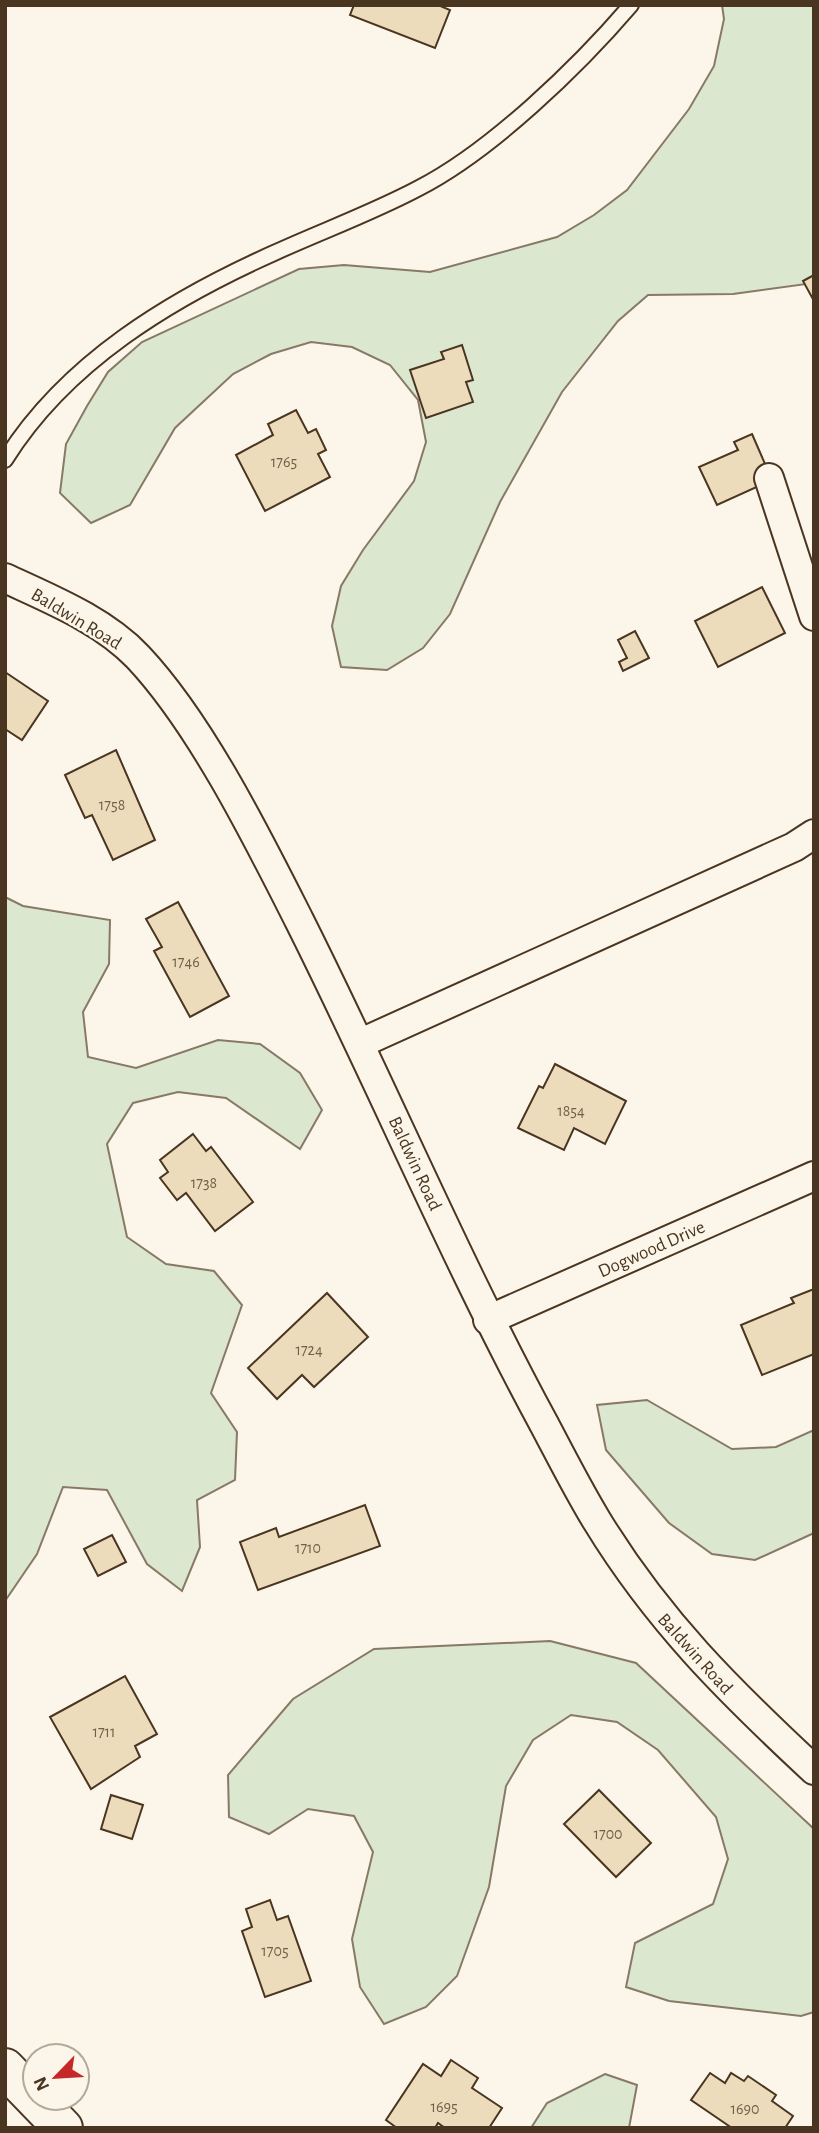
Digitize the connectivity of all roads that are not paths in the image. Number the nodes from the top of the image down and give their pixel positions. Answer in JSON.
{"nodes":[{"id":1,"x":631,"y":5,"type":"edge"},
{"id":2,"x":5,"y":460,"type":"edge"},
{"id":3,"x":769,"y":478,"type":"dead end"},
{"id":4,"x":5,"y":578,"type":"edge"},
{"id":5,"x":814,"y":617,"type":"edge"},
{"id":6,"x":814,"y":834,"type":"edge"},
{"id":7,"x":361,"y":1043,"type":"junction"},
{"id":8,"x":814,"y":1176,"type":"edge"},
{"id":9,"x":488,"y":1320,"type":"junction"},
{"id":10,"x":814,"y":1770,"type":"edge"},
{"id":11,"x":5,"y":2068,"type":"edge"},
{"id":12,"x":63,"y":2128,"type":"edge"}],
"edges":[{"from":1,"to":2,"type":"lane"},
{"from":3,"to":5,"type":"street"},
{"from":4,"to":7,"type":"street","name":"Baldwin Road"},
{"from":6,"to":7,"type":"street"},
{"from":7,"to":9,"type":"street","name":"Baldwin Road"},
{"from":8,"to":9,"type":"street","name":"Dogwood Drive"},
{"from":9,"to":10,"type":"street","name":"Baldwin Road"},
{"from":11,"to":12,"type":"street"}]}
